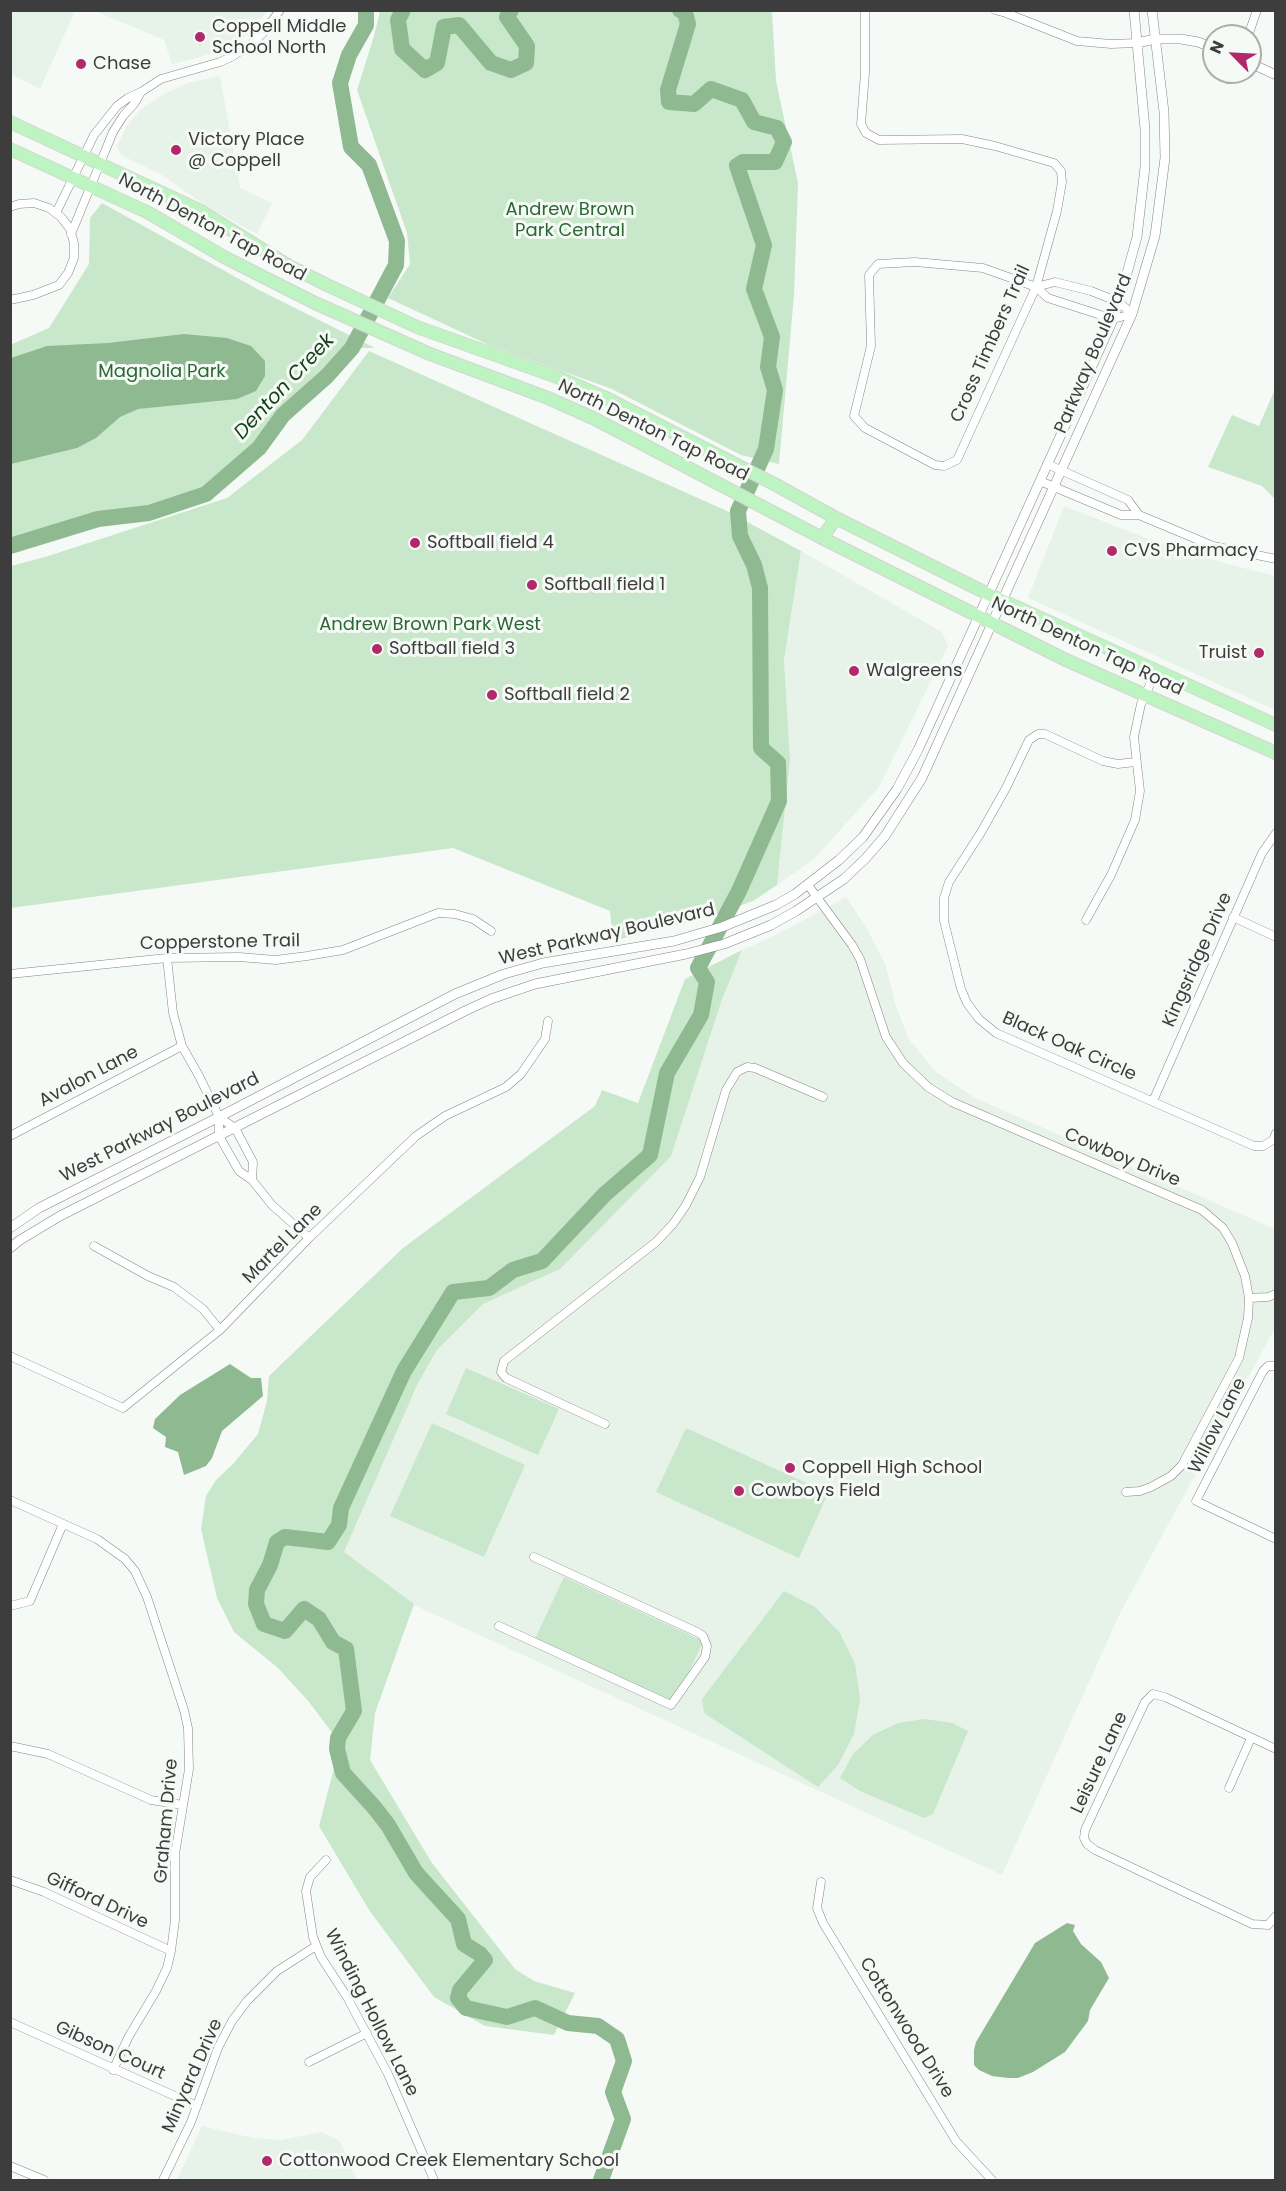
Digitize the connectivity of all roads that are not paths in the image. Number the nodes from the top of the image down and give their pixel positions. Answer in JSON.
{"nodes":[{"id":1,"x":280,"y":10,"type":"edge"},
{"id":2,"x":865,"y":10,"type":"edge"},
{"id":3,"x":995,"y":10,"type":"edge"},
{"id":4,"x":1134,"y":10,"type":"edge"},
{"id":5,"x":1152,"y":10,"type":"edge"},
{"id":6,"x":1155,"y":39,"type":"junction"},
{"id":7,"x":1137,"y":43,"type":"junction"},
{"id":8,"x":1202,"y":44,"type":"edge"},
{"id":9,"x":141,"y":92,"type":"junction"},
{"id":10,"x":10,"y":122,"type":"edge"},
{"id":11,"x":10,"y":149,"type":"edge"},
{"id":12,"x":84,"y":156,"type":"junction"},
{"id":13,"x":100,"y":163,"type":"junction"},
{"id":14,"x":74,"y":178,"type":"junction"},
{"id":15,"x":91,"y":186,"type":"junction"},
{"id":16,"x":10,"y":207,"type":"edge"},
{"id":17,"x":56,"y":213,"type":"junction"},
{"id":18,"x":71,"y":234,"type":"junction"},
{"id":19,"x":1036,"y":287,"type":"junction"},
{"id":20,"x":10,"y":300,"type":"edge"},
{"id":21,"x":1119,"y":302,"type":"junction"},
{"id":22,"x":1132,"y":314,"type":"junction"},
{"id":23,"x":1113,"y":319,"type":"junction"},
{"id":24,"x":557,"y":377,"type":"junction"},
{"id":25,"x":548,"y":398,"type":"junction"},
{"id":26,"x":1047,"y":464,"type":"junction"},
{"id":27,"x":1062,"y":470,"type":"junction"},
{"id":28,"x":1040,"y":481,"type":"junction"},
{"id":29,"x":1054,"y":487,"type":"junction"},
{"id":30,"x":1139,"y":515,"type":"junction"},
{"id":31,"x":836,"y":518,"type":"junction"},
{"id":32,"x":822,"y":538,"type":"junction"},
{"id":33,"x":1275,"y":559,"type":"edge"},
{"id":34,"x":988,"y":594,"type":"junction"},
{"id":35,"x":1001,"y":600,"type":"junction"},
{"id":36,"x":978,"y":616,"type":"junction"},
{"id":37,"x":991,"y":622,"type":"junction"},
{"id":38,"x":1156,"y":671,"type":"junction"},
{"id":39,"x":1145,"y":695,"type":"junction"},
{"id":40,"x":1275,"y":725,"type":"edge"},
{"id":41,"x":1275,"y":753,"type":"edge"},
{"id":42,"x":1135,"y":762,"type":"junction"},
{"id":43,"x":1275,"y":833,"type":"edge"},
{"id":44,"x":808,"y":885,"type":"junction"},
{"id":45,"x":818,"y":898,"type":"junction"},
{"id":46,"x":1233,"y":917,"type":"junction"},
{"id":47,"x":1086,"y":920,"type":"dead end"},
{"id":48,"x":491,"y":931,"type":"dead end"},
{"id":49,"x":1275,"y":937,"type":"edge"},
{"id":50,"x":167,"y":958,"type":"junction"},
{"id":51,"x":10,"y":974,"type":"edge"},
{"id":52,"x":548,"y":1021,"type":"dead end"},
{"id":53,"x":182,"y":1046,"type":"junction"},
{"id":54,"x":823,"y":1097,"type":"dead end"},
{"id":55,"x":1153,"y":1101,"type":"junction"},
{"id":56,"x":219,"y":1117,"type":"junction"},
{"id":57,"x":235,"y":1128,"type":"junction"},
{"id":58,"x":10,"y":1136,"type":"edge"},
{"id":59,"x":219,"y":1136,"type":"junction"},
{"id":60,"x":1274,"y":1137,"type":"edge"},
{"id":61,"x":252,"y":1180,"type":"junction"},
{"id":62,"x":10,"y":1228,"type":"edge"},
{"id":63,"x":309,"y":1238,"type":"junction"},
{"id":64,"x":94,"y":1246,"type":"dead end"},
{"id":65,"x":10,"y":1248,"type":"edge"},
{"id":66,"x":1275,"y":1294,"type":"edge"},
{"id":67,"x":1248,"y":1298,"type":"junction"},
{"id":68,"x":220,"y":1330,"type":"junction"},
{"id":69,"x":10,"y":1356,"type":"edge"},
{"id":70,"x":1272,"y":1366,"type":"edge"},
{"id":71,"x":605,"y":1424,"type":"dead end"},
{"id":72,"x":1126,"y":1492,"type":"dead end"},
{"id":73,"x":10,"y":1500,"type":"edge"},
{"id":74,"x":63,"y":1524,"type":"junction"},
{"id":75,"x":1275,"y":1539,"type":"edge"},
{"id":76,"x":534,"y":1557,"type":"dead end"},
{"id":77,"x":10,"y":1606,"type":"edge"},
{"id":78,"x":499,"y":1626,"type":"dead end"},
{"id":79,"x":1251,"y":1738,"type":"junction"},
{"id":80,"x":10,"y":1746,"type":"edge"},
{"id":81,"x":1275,"y":1749,"type":"edge"},
{"id":82,"x":1229,"y":1788,"type":"dead end"},
{"id":83,"x":183,"y":1805,"type":"junction"},
{"id":84,"x":326,"y":1860,"type":"dead end"},
{"id":85,"x":10,"y":1880,"type":"edge"},
{"id":86,"x":821,"y":1882,"type":"dead end"},
{"id":87,"x":1275,"y":1916,"type":"edge"},
{"id":88,"x":316,"y":1946,"type":"junction"},
{"id":89,"x":171,"y":1951,"type":"junction"},
{"id":90,"x":10,"y":2022,"type":"edge"},
{"id":91,"x":367,"y":2033,"type":"junction"},
{"id":92,"x":309,"y":2062,"type":"dead end"},
{"id":93,"x":113,"y":2070,"type":"junction"},
{"id":94,"x":197,"y":2106,"type":"junction"},
{"id":95,"x":10,"y":2166,"type":"edge"},
{"id":96,"x":44,"y":2181,"type":"edge"},
{"id":97,"x":164,"y":2181,"type":"edge"},
{"id":98,"x":434,"y":2181,"type":"edge"},
{"id":99,"x":992,"y":2181,"type":"edge"}],
"edges":[{"from":1,"to":9,"type":"street"},
{"from":2,"to":19,"type":"street","name":"Cross Timbers Trail"},
{"from":3,"to":7,"type":"street"},
{"from":4,"to":7,"type":"street","name":"Parkway Boulevard"},
{"from":5,"to":6,"type":"street","name":"Parkway Boulevard"},
{"from":6,"to":7,"type":"street"},
{"from":6,"to":8,"type":"street"},
{"from":6,"to":22,"type":"street","name":"Parkway Boulevard"},
{"from":7,"to":21,"type":"street","name":"Parkway Boulevard"},
{"from":9,"to":12,"type":"street"},
{"from":9,"to":13,"type":"street"},
{"from":10,"to":12,"type":"main road","name":"North Denton Tap Road"},
{"from":11,"to":14,"type":"main road","name":"North Denton Tap Road"},
{"from":12,"to":13,"type":"main road","name":"North Denton Tap Road"},
{"from":12,"to":14,"type":"street"},
{"from":13,"to":15,"type":"street"},
{"from":13,"to":24,"type":"main road","name":"North Denton Tap Road"},
{"from":14,"to":15,"type":"main road","name":"North Denton Tap Road"},
{"from":14,"to":17,"type":"street"},
{"from":15,"to":18,"type":"street"},
{"from":15,"to":25,"type":"main road","name":"North Denton Tap Road"},
{"from":16,"to":17,"type":"street"},
{"from":17,"to":18,"type":"street"},
{"from":18,"to":20,"type":"street"},
{"from":19,"to":19,"type":"street","name":"Cross Timbers Trail"},
{"from":19,"to":21,"type":"street"},
{"from":19,"to":23,"type":"street"},
{"from":21,"to":22,"type":"street"},
{"from":21,"to":23,"type":"street","name":"Parkway Boulevard"},
{"from":22,"to":23,"type":"street"},
{"from":22,"to":27,"type":"street","name":"Parkway Boulevard"},
{"from":23,"to":26,"type":"street","name":"Parkway Boulevard"},
{"from":24,"to":25,"type":"main road"},
{"from":24,"to":31,"type":"main road","name":"North Denton Tap Road"},
{"from":25,"to":32,"type":"main road","name":"North Denton Tap Road"},
{"from":26,"to":27,"type":"street"},
{"from":26,"to":28,"type":"street","name":"Parkway Boulevard"},
{"from":27,"to":29,"type":"street","name":"Parkway Boulevard"},
{"from":27,"to":30,"type":"street"},
{"from":28,"to":29,"type":"street"},
{"from":28,"to":34,"type":"street","name":"Parkway Boulevard"},
{"from":29,"to":30,"type":"street"},
{"from":29,"to":35,"type":"street","name":"Parkway Boulevard"},
{"from":30,"to":33,"type":"street"},
{"from":31,"to":32,"type":"main road"},
{"from":31,"to":34,"type":"main road","name":"North Denton Tap Road"},
{"from":32,"to":36,"type":"main road","name":"North Denton Tap Road"},
{"from":34,"to":35,"type":"main road","name":"North Denton Tap Road"},
{"from":34,"to":36,"type":"street","name":"West Parkway Boulevard"},
{"from":35,"to":37,"type":"street","name":"Parkway Boulevard"},
{"from":35,"to":38,"type":"main road","name":"North Denton Tap Road"},
{"from":36,"to":37,"type":"main road","name":"North Denton Tap Road"},
{"from":36,"to":44,"type":"street","name":"West Parkway Boulevard"},
{"from":37,"to":39,"type":"main road","name":"North Denton Tap Road"},
{"from":37,"to":45,"type":"street","name":"West Parkway Boulevard"},
{"from":38,"to":39,"type":"street"},
{"from":38,"to":40,"type":"main road","name":"North Denton Tap Road"},
{"from":39,"to":41,"type":"main road","name":"North Denton Tap Road"},
{"from":39,"to":42,"type":"street"},
{"from":42,"to":47,"type":"street"},
{"from":42,"to":55,"type":"street","name":"Black Oak Circle"},
{"from":43,"to":46,"type":"street","name":"Kingsridge Drive"},
{"from":44,"to":45,"type":"street","name":"Cowboy Drive"},
{"from":44,"to":56,"type":"street","name":"West Parkway Boulevard"},
{"from":45,"to":57,"type":"street","name":"West Parkway Boulevard"},
{"from":45,"to":67,"type":"street","name":"Cowboy Drive"},
{"from":46,"to":49,"type":"street"},
{"from":46,"to":55,"type":"street","name":"Kingsridge Drive"},
{"from":48,"to":50,"type":"street","name":"Copperstone Trail"},
{"from":50,"to":51,"type":"street","name":"Copperstone Trail"},
{"from":50,"to":53,"type":"street"},
{"from":52,"to":63,"type":"street","name":"Martel Lane"},
{"from":53,"to":56,"type":"street"},
{"from":53,"to":58,"type":"street","name":"Avalon Lane"},
{"from":54,"to":71,"type":"street"},
{"from":55,"to":60,"type":"street","name":"Black Oak Circle"},
{"from":56,"to":57,"type":"street"},
{"from":56,"to":59,"type":"street"},
{"from":56,"to":62,"type":"street","name":"West Parkway Boulevard"},
{"from":57,"to":59,"type":"street","name":"West Parkway Boulevard"},
{"from":57,"to":61,"type":"street"},
{"from":59,"to":61,"type":"street"},
{"from":59,"to":65,"type":"street","name":"West Parkway Boulevard"},
{"from":61,"to":63,"type":"street"},
{"from":63,"to":68,"type":"street","name":"Martel Lane"},
{"from":64,"to":68,"type":"street"},
{"from":66,"to":67,"type":"street"},
{"from":67,"to":72,"type":"street","name":"Cowboy Drive"},
{"from":68,"to":69,"type":"street","name":"Martel Lane"},
{"from":70,"to":75,"type":"street","name":"Willow Lane"},
{"from":73,"to":74,"type":"street","name":"Graham Drive"},
{"from":74,"to":77,"type":"street"},
{"from":74,"to":83,"type":"street","name":"Graham Drive"},
{"from":76,"to":78,"type":"street"},
{"from":79,"to":81,"type":"street","name":"Leisure Lane"},
{"from":79,"to":82,"type":"street"},
{"from":79,"to":87,"type":"street","name":"Leisure Lane"},
{"from":80,"to":83,"type":"street"},
{"from":83,"to":89,"type":"street","name":"Graham Drive"},
{"from":84,"to":88,"type":"street","name":"Winding Hollow Lane"},
{"from":85,"to":89,"type":"street","name":"Gifford Drive"},
{"from":86,"to":99,"type":"street","name":"Cottonwood Drive"},
{"from":88,"to":91,"type":"street","name":"Winding Hollow Lane"},
{"from":88,"to":94,"type":"street","name":"Minyard Drive"},
{"from":89,"to":93,"type":"street","name":"Graham Drive"},
{"from":90,"to":93,"type":"street","name":"Gibson Court"},
{"from":91,"to":92,"type":"street"},
{"from":91,"to":98,"type":"street","name":"Winding Hollow Lane"},
{"from":93,"to":94,"type":"street","name":"Gibson Court"},
{"from":94,"to":97,"type":"street","name":"Minyard Drive"},
{"from":95,"to":96,"type":"street"}]}
